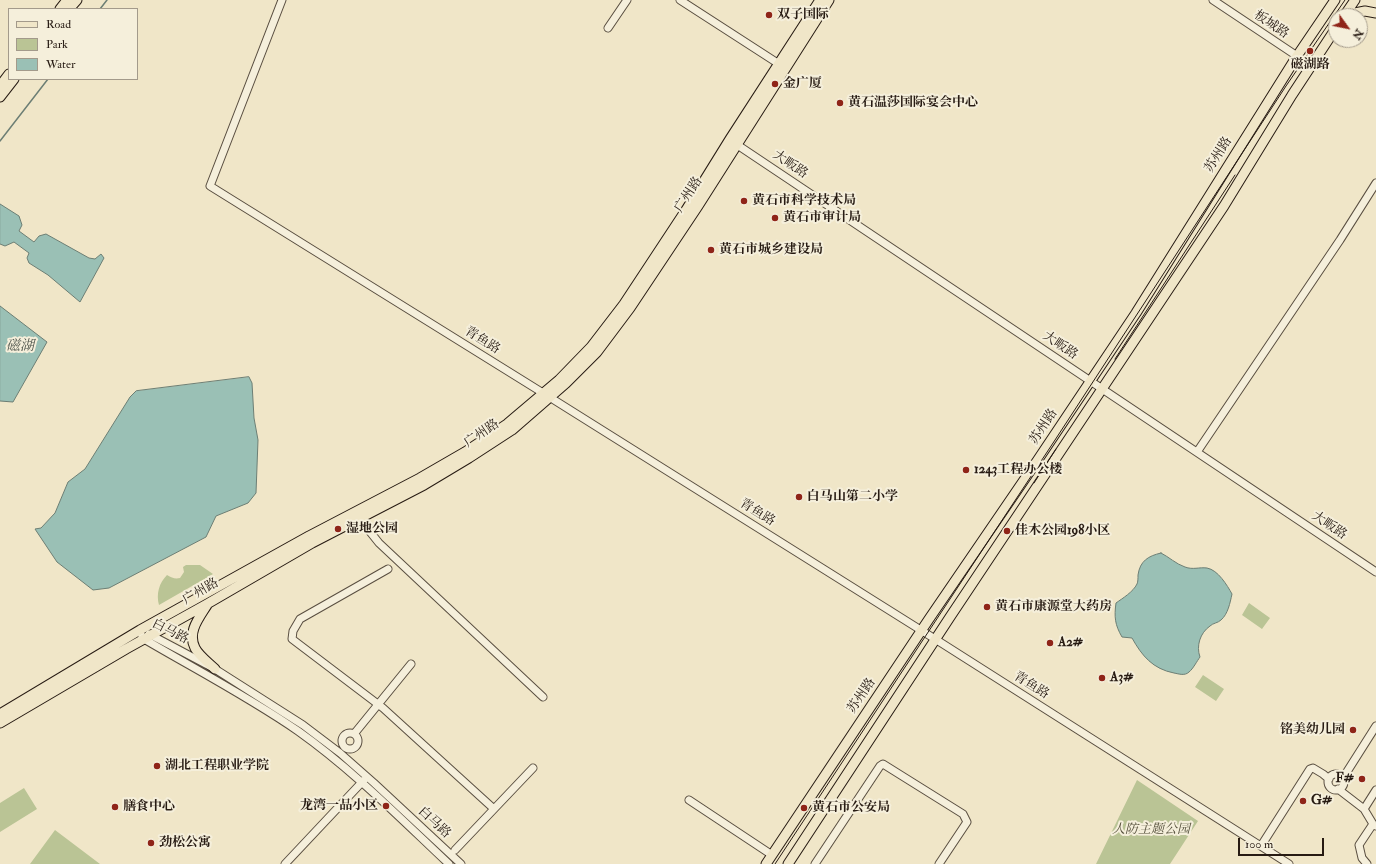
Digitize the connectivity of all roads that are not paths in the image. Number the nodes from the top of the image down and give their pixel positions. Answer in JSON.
{"nodes":[{"id":1,"x":67,"y":0,"type":"edge"},
{"id":2,"x":77,"y":0,"type":"edge"},
{"id":3,"x":282,"y":0,"type":"edge"},
{"id":4,"x":627,"y":0,"type":"edge"},
{"id":5,"x":680,"y":0,"type":"edge"},
{"id":6,"x":820,"y":0,"type":"edge"},
{"id":7,"x":829,"y":0,"type":"edge"},
{"id":8,"x":1213,"y":0,"type":"edge"},
{"id":9,"x":1335,"y":0,"type":"edge"},
{"id":10,"x":61,"y":8,"type":"edge"},
{"id":11,"x":71,"y":8,"type":"edge"},
{"id":12,"x":608,"y":28,"type":"dead end"},
{"id":13,"x":1328,"y":40,"type":"edge"},
{"id":14,"x":1297,"y":56,"type":"junction"},
{"id":15,"x":779,"y":64,"type":"junction"},
{"id":16,"x":8,"y":75,"type":"edge"},
{"id":17,"x":13,"y":80,"type":"edge"},
{"id":18,"x":0,"y":86,"type":"edge"},
{"id":19,"x":0,"y":97,"type":"edge"},
{"id":20,"x":733,"y":142,"type":"junction"},
{"id":21,"x":1376,"y":182,"type":"edge"},
{"id":22,"x":1090,"y":380,"type":"junction"},
{"id":23,"x":1102,"y":388,"type":"junction"},
{"id":24,"x":546,"y":395,"type":"junction"},
{"id":25,"x":1197,"y":452,"type":"junction"},
{"id":26,"x":360,"y":518,"type":"junction"},
{"id":27,"x":388,"y":569,"type":"dead end"},
{"id":28,"x":1376,"y":572,"type":"edge"},
{"id":29,"x":207,"y":604,"type":"junction"},
{"id":30,"x":140,"y":630,"type":"junction"},
{"id":31,"x":922,"y":631,"type":"junction"},
{"id":32,"x":147,"y":637,"type":"junction"},
{"id":33,"x":936,"y":640,"type":"junction"},
{"id":34,"x":411,"y":664,"type":"dead end"},
{"id":35,"x":215,"y":669,"type":"junction"},
{"id":36,"x":543,"y":697,"type":"dead end"},
{"id":37,"x":378,"y":704,"type":"junction"},
{"id":38,"x":0,"y":714,"type":"edge"},
{"id":39,"x":0,"y":723,"type":"edge"},
{"id":40,"x":1376,"y":726,"type":"edge"},
{"id":41,"x":354,"y":734,"type":"junction"},
{"id":42,"x":533,"y":768,"type":"dead end"},
{"id":43,"x":367,"y":777,"type":"junction"},
{"id":44,"x":1343,"y":778,"type":"junction"},
{"id":45,"x":1329,"y":779,"type":"junction"},
{"id":46,"x":362,"y":783,"type":"junction"},
{"id":47,"x":1338,"y":789,"type":"junction"},
{"id":48,"x":1376,"y":790,"type":"edge"},
{"id":49,"x":689,"y":800,"type":"dead end"},
{"id":50,"x":494,"y":809,"type":"junction"},
{"id":51,"x":1364,"y":809,"type":"junction"},
{"id":52,"x":1374,"y":825,"type":"edge"},
{"id":53,"x":1261,"y":846,"type":"junction"},
{"id":54,"x":455,"y":850,"type":"dead end"},
{"id":55,"x":772,"y":855,"type":"junction"},
{"id":56,"x":284,"y":864,"type":"edge"},
{"id":57,"x":449,"y":864,"type":"edge"},
{"id":58,"x":461,"y":864,"type":"edge"},
{"id":59,"x":766,"y":864,"type":"edge"},
{"id":60,"x":788,"y":864,"type":"edge"},
{"id":61,"x":815,"y":864,"type":"edge"},
{"id":62,"x":939,"y":864,"type":"edge"},
{"id":63,"x":1290,"y":864,"type":"edge"},
{"id":64,"x":1367,"y":864,"type":"edge"}],
"edges":[{"from":1,"to":10,"type":"main road"},
{"from":2,"to":11,"type":"main road"},
{"from":3,"to":24,"type":"street","name":"青鱼路"},
{"from":4,"to":12,"type":"street"},
{"from":5,"to":15,"type":"street"},
{"from":6,"to":15,"type":"main road","name":"广州路"},
{"from":7,"to":20,"type":"main road","name":"广州路"},
{"from":8,"to":14,"type":"street","name":"板城路"},
{"from":9,"to":14,"type":"main road","name":"苏州路"},
{"from":13,"to":23,"type":"main road","name":"苏州路"},
{"from":14,"to":22,"type":"main road","name":"苏州路"},
{"from":15,"to":20,"type":"main road","name":"广州路"},
{"from":16,"to":18,"type":"main road"},
{"from":17,"to":19,"type":"main road"},
{"from":20,"to":22,"type":"street","name":"大畈路"},
{"from":20,"to":24,"type":"main road","name":"广州路"},
{"from":21,"to":25,"type":"street"},
{"from":22,"to":23,"type":"street","name":"大畈路"},
{"from":22,"to":31,"type":"main road","name":"苏州路"},
{"from":23,"to":25,"type":"street","name":"大畈路"},
{"from":23,"to":33,"type":"main road","name":"苏州路"},
{"from":24,"to":26,"type":"main road","name":"广州路"},
{"from":24,"to":30,"type":"main road","name":"广州路"},
{"from":24,"to":31,"type":"street","name":"青鱼路"},
{"from":25,"to":28,"type":"street","name":"大畈路"},
{"from":26,"to":29,"type":"main road","name":"广州路"},
{"from":26,"to":36,"type":"street"},
{"from":27,"to":37,"type":"street"},
{"from":29,"to":32,"type":"main road","name":"广州路"},
{"from":29,"to":35,"type":"main road"},
{"from":30,"to":32,"type":"street","name":"白马路"},
{"from":30,"to":38,"type":"main road","name":"广州路"},
{"from":31,"to":33,"type":"street","name":"青鱼路"},
{"from":31,"to":55,"type":"main road","name":"苏州路"},
{"from":32,"to":35,"type":"street","name":"白马路"},
{"from":32,"to":39,"type":"main road","name":"广州路"},
{"from":32,"to":46,"type":"street","name":"白马路"},
{"from":33,"to":53,"type":"street","name":"青鱼路"},
{"from":33,"to":60,"type":"main road","name":"苏州路"},
{"from":34,"to":37,"type":"street"},
{"from":35,"to":43,"type":"street","name":"白马路"},
{"from":37,"to":41,"type":"street"},
{"from":37,"to":50,"type":"street"},
{"from":40,"to":44,"type":"street"},
{"from":41,"to":41,"type":"street"},
{"from":42,"to":50,"type":"street"},
{"from":43,"to":46,"type":"street"},
{"from":43,"to":58,"type":"street","name":"白马路"},
{"from":44,"to":45,"type":"street"},
{"from":44,"to":47,"type":"street"},
{"from":45,"to":47,"type":"street"},
{"from":45,"to":53,"type":"street"},
{"from":46,"to":56,"type":"street"},
{"from":46,"to":57,"type":"street","name":"白马路"},
{"from":47,"to":51,"type":"street"},
{"from":48,"to":51,"type":"street"},
{"from":49,"to":55,"type":"street"},
{"from":50,"to":54,"type":"street"},
{"from":51,"to":52,"type":"street"},
{"from":52,"to":64,"type":"street"},
{"from":53,"to":63,"type":"street","name":"青鱼路"},
{"from":55,"to":59,"type":"main road","name":"苏州路"},
{"from":61,"to":62,"type":"street"}]}
